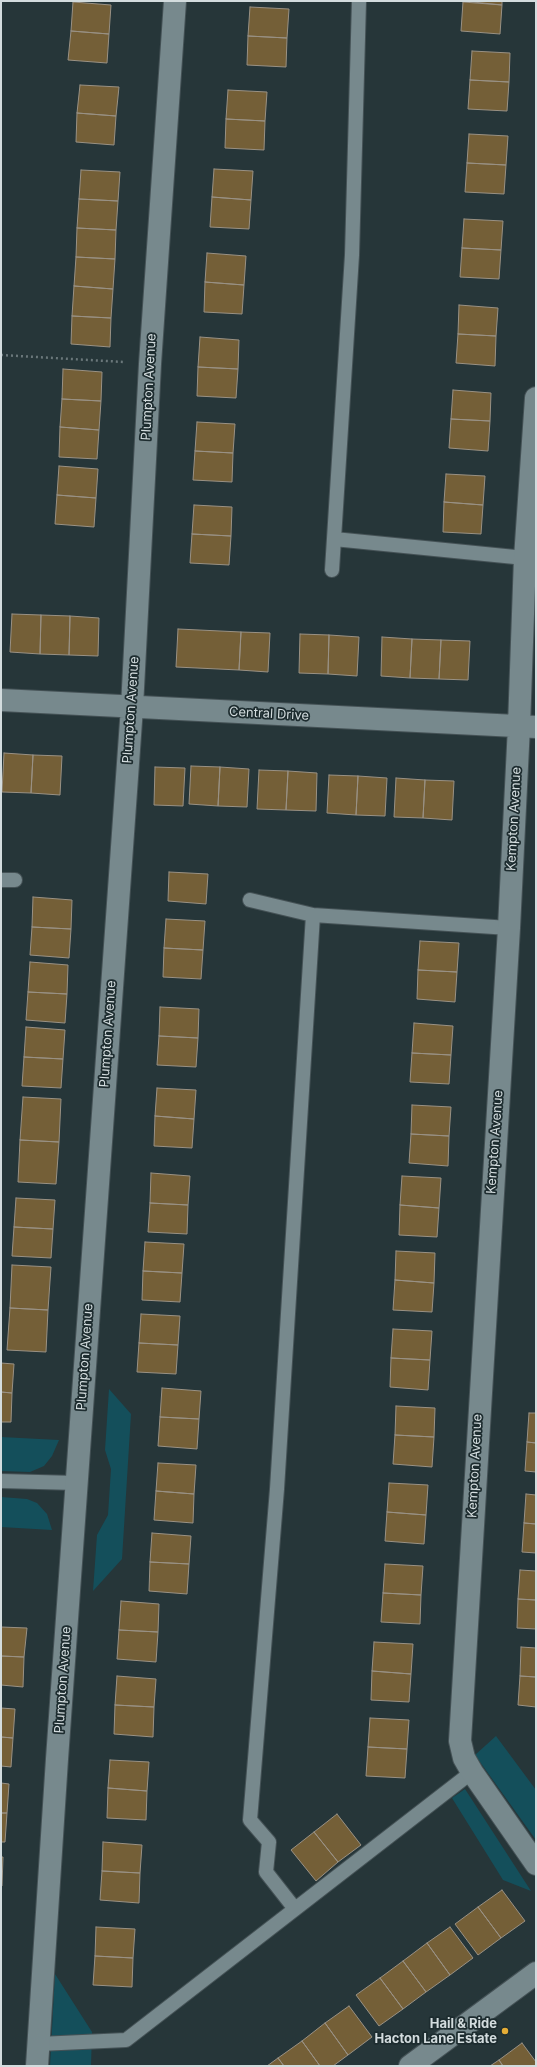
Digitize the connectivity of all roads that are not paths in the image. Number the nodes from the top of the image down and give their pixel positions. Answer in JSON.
{"nodes":[{"id":1,"x":175,"y":1,"type":"edge"},
{"id":2,"x":359,"y":1,"type":"edge"},
{"id":3,"x":536,"y":398,"type":"edge"},
{"id":4,"x":334,"y":539,"type":"junction"},
{"id":5,"x":525,"y":558,"type":"junction"},
{"id":6,"x":332,"y":570,"type":"dead end"},
{"id":7,"x":1,"y":700,"type":"edge"},
{"id":8,"x":132,"y":706,"type":"junction"},
{"id":9,"x":528,"y":727,"type":"edge"},
{"id":10,"x":250,"y":900,"type":"dead end"},
{"id":11,"x":313,"y":915,"type":"junction"},
{"id":12,"x":509,"y":928,"type":"junction"},
{"id":13,"x":1,"y":1481,"type":"edge"},
{"id":14,"x":76,"y":1483,"type":"junction"},
{"id":15,"x":472,"y":1772,"type":"junction"},
{"id":16,"x":536,"y":1864,"type":"edge"},
{"id":17,"x":295,"y":1909,"type":"junction"},
{"id":18,"x":536,"y":1973,"type":"edge"},
{"id":19,"x":39,"y":2044,"type":"junction"},
{"id":20,"x":37,"y":2066,"type":"edge"},
{"id":21,"x":410,"y":2066,"type":"edge"}],
"edges":[{"from":1,"to":8,"type":"street","name":"Plumpton Avenue"},
{"from":2,"to":4,"type":"lane"},
{"from":3,"to":5,"type":"street","name":"Kempton Avenue"},
{"from":4,"to":5,"type":"lane"},
{"from":4,"to":6,"type":"lane"},
{"from":5,"to":9,"type":"street","name":"Kempton Avenue"},
{"from":7,"to":8,"type":"street","name":"Central Drive"},
{"from":8,"to":9,"type":"street","name":"Central Drive"},
{"from":8,"to":14,"type":"street","name":"Plumpton Avenue"},
{"from":9,"to":12,"type":"street","name":"Kempton Avenue"},
{"from":10,"to":11,"type":"lane"},
{"from":11,"to":12,"type":"lane"},
{"from":11,"to":17,"type":"lane"},
{"from":12,"to":15,"type":"street","name":"Kempton Avenue"},
{"from":13,"to":14,"type":"lane"},
{"from":14,"to":19,"type":"street","name":"Plumpton Avenue"},
{"from":15,"to":16,"type":"street","name":"Kempton Avenue"},
{"from":15,"to":17,"type":"lane"},
{"from":17,"to":19,"type":"lane"},
{"from":18,"to":21,"type":"street"},
{"from":19,"to":20,"type":"street","name":"Plumpton Avenue"}]}
